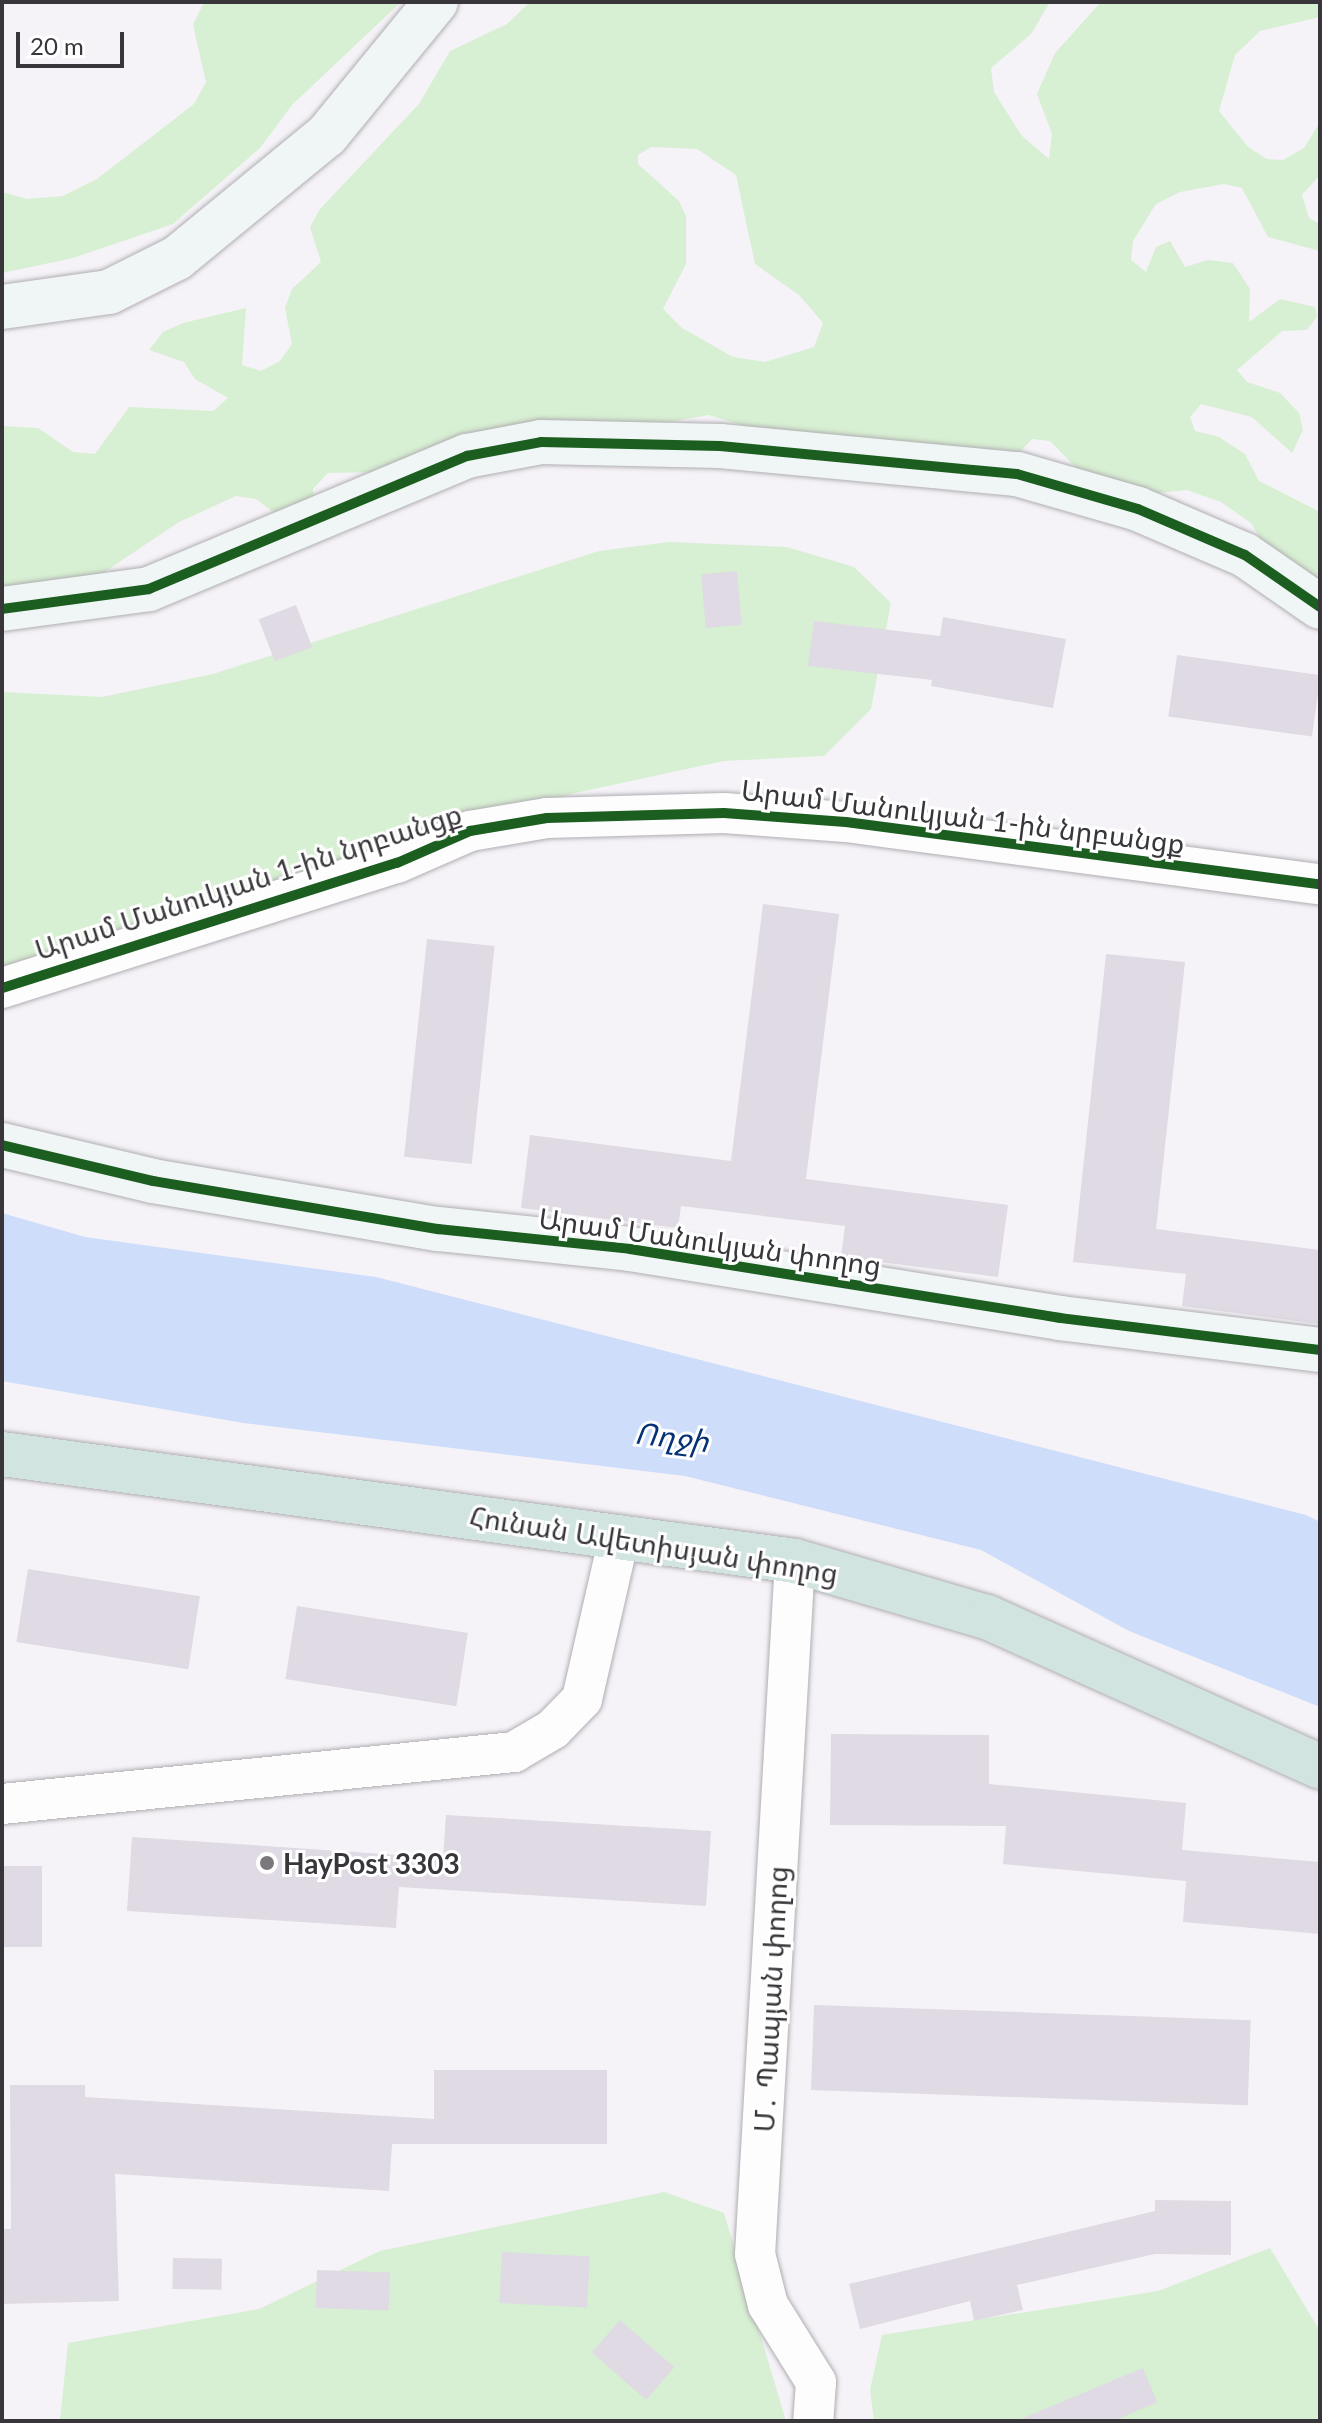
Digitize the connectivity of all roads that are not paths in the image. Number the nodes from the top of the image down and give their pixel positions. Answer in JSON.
{"nodes":[{"id":1,"x":436,"y":2,"type":"edge"},
{"id":2,"x":2,"y":307,"type":"edge"},
{"id":3,"x":1320,"y":607,"type":"edge"},
{"id":4,"x":2,"y":609,"type":"edge"},
{"id":5,"x":1320,"y":884,"type":"edge"},
{"id":6,"x":2,"y":988,"type":"edge"},
{"id":7,"x":2,"y":1145,"type":"edge"},
{"id":8,"x":1320,"y":1350,"type":"edge"},
{"id":9,"x":2,"y":1454,"type":"edge"},
{"id":10,"x":619,"y":1537,"type":"junction"},
{"id":11,"x":795,"y":1561,"type":"junction"},
{"id":12,"x":1320,"y":1767,"type":"edge"},
{"id":13,"x":2,"y":1804,"type":"edge"},
{"id":14,"x":813,"y":2421,"type":"edge"}],
"edges":[{"from":1,"to":2,"type":"street"},
{"from":3,"to":4,"type":"street"},
{"from":5,"to":6,"type":"street","name":"Արամ Մանուկյան 1-ին նրբանցք"},
{"from":7,"to":8,"type":"street","name":"Արամ Մանուկյան փողոց"},
{"from":9,"to":10,"type":"highway","name":"Հունան Ավետիսյան փողոց"},
{"from":10,"to":11,"type":"highway","name":"Հունան Ավետիսյան փողոց"},
{"from":10,"to":13,"type":"street"},
{"from":11,"to":12,"type":"highway","name":"Հունան Ավետիսյան փողոց"},
{"from":11,"to":14,"type":"street","name":"Մ․ Պապյան փողոց"}]}
